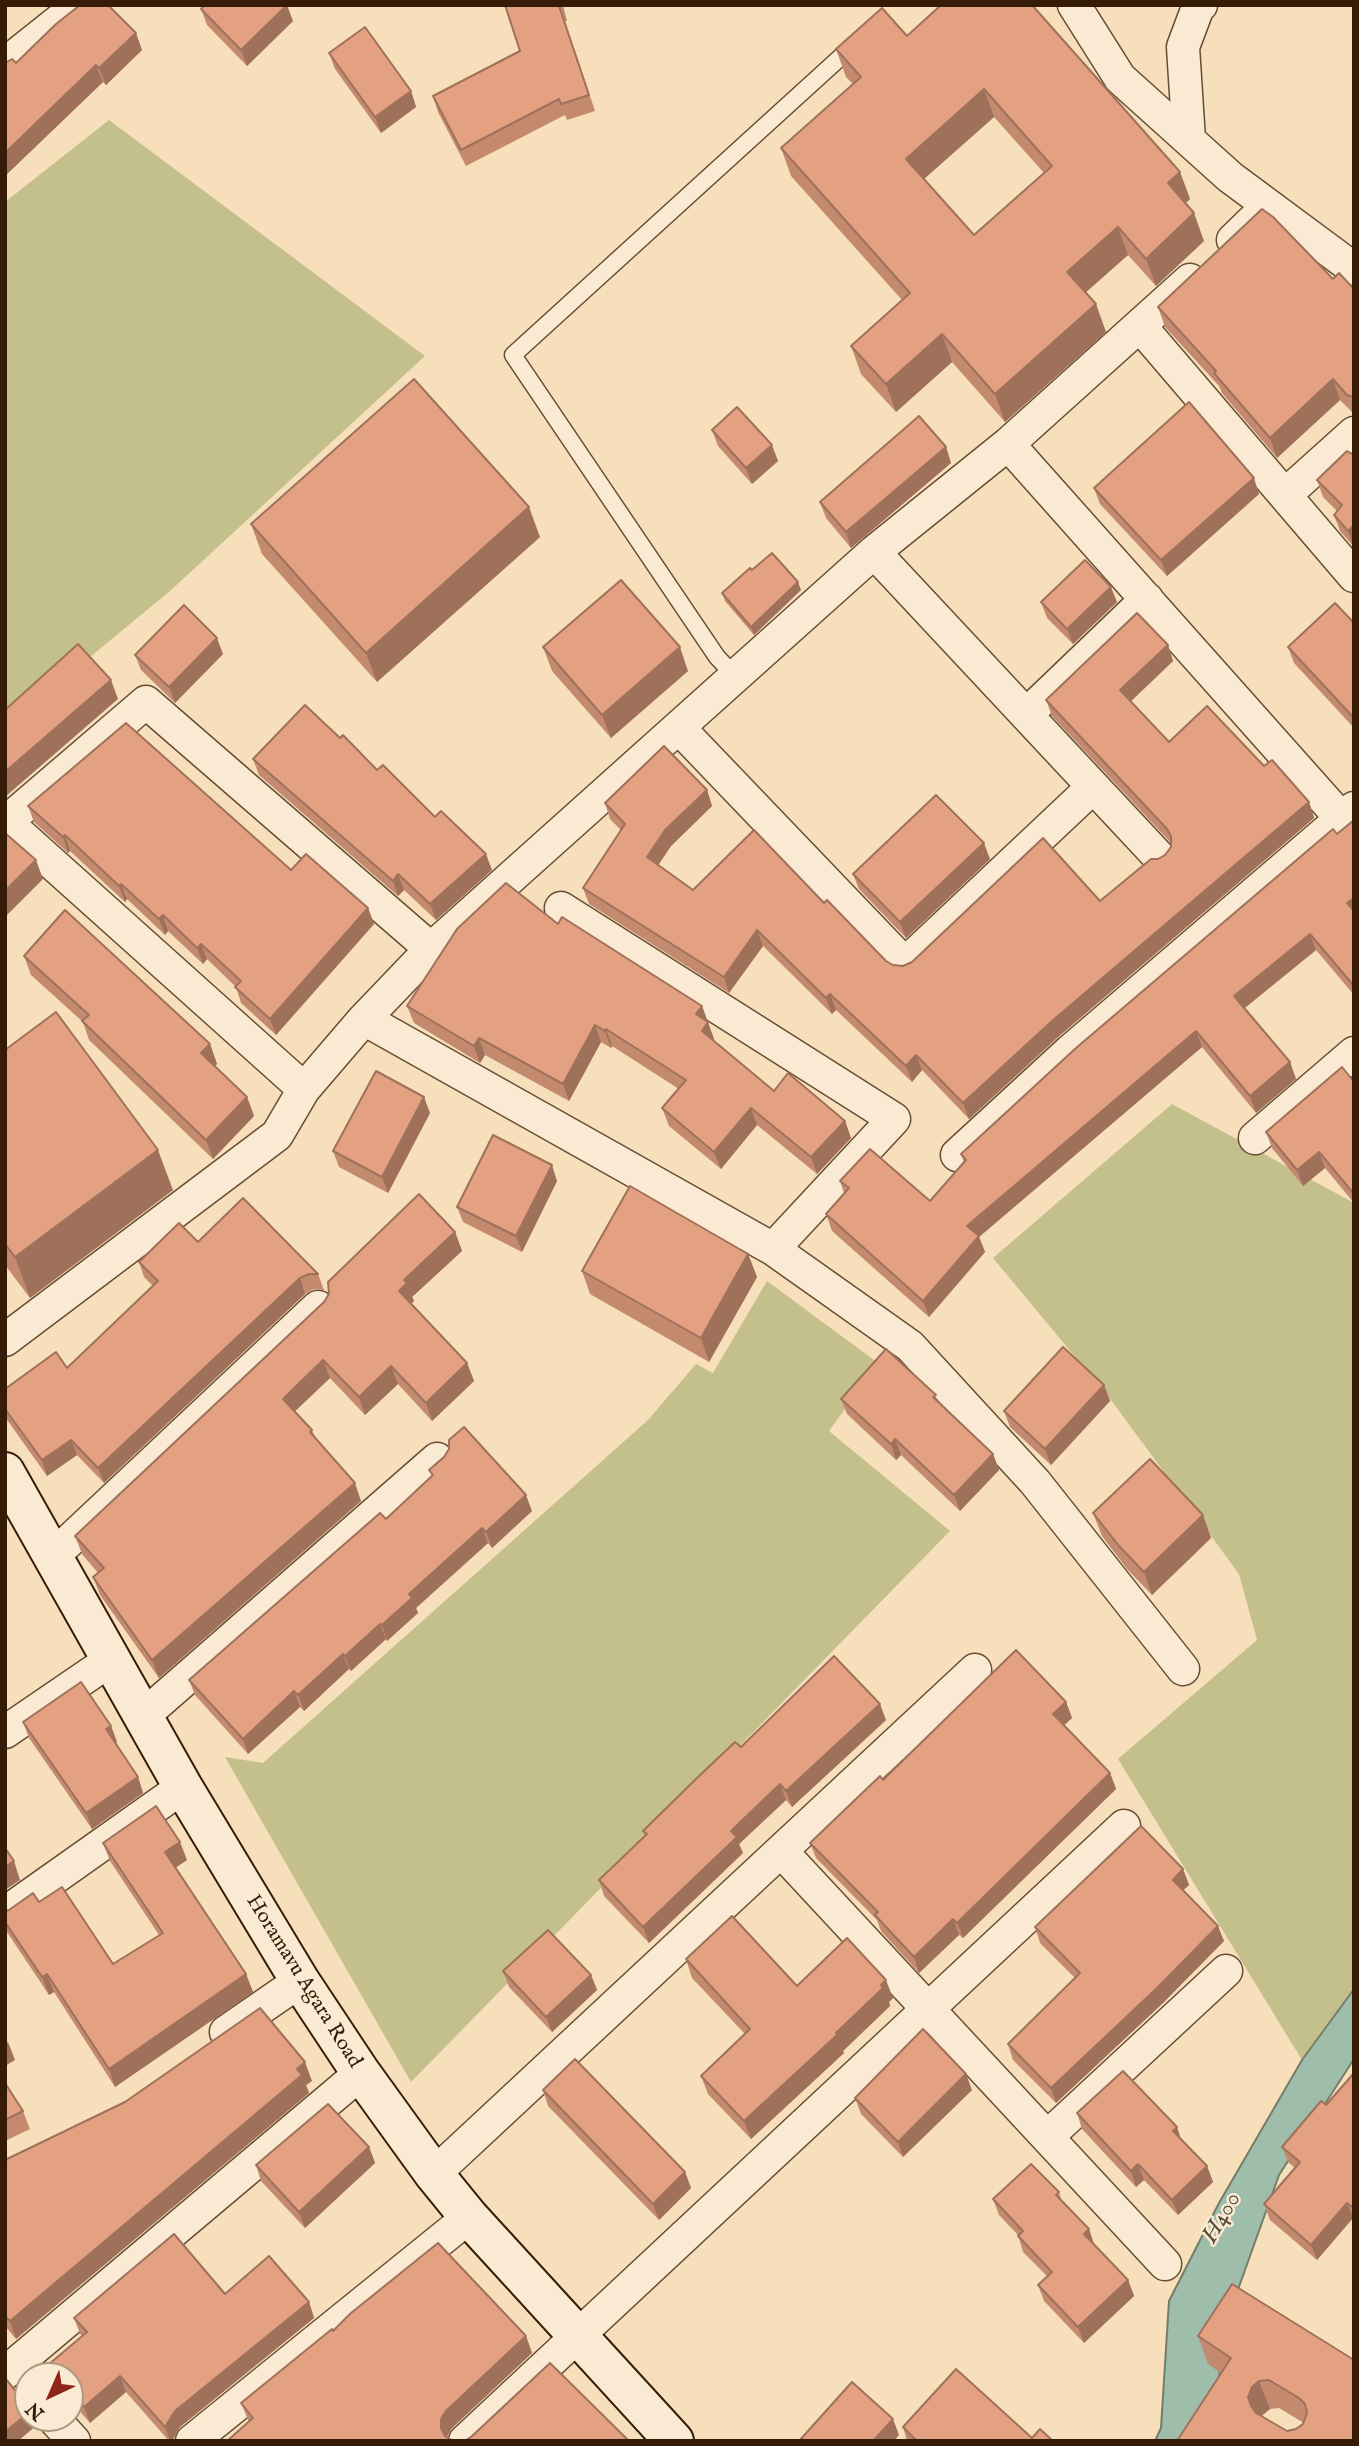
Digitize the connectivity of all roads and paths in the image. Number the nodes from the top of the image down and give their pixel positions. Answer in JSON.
{"nodes":[{"id":1,"x":79,"y":5,"type":"edge"},
{"id":2,"x":1074,"y":5,"type":"edge"},
{"id":3,"x":1201,"y":5,"type":"edge"},
{"id":4,"x":872,"y":29,"type":"edge"},
{"id":5,"x":5,"y":64,"type":"edge"},
{"id":6,"x":1189,"y":140,"type":"junction"},
{"id":7,"x":1268,"y":206,"type":"junction"},
{"id":8,"x":1354,"y":269,"type":"edge"},
{"id":9,"x":1140,"y":326,"type":"junction"},
{"id":10,"x":1354,"y":433,"type":"edge"},
{"id":11,"x":1008,"y":444,"type":"junction"},
{"id":12,"x":1285,"y":495,"type":"junction"},
{"id":13,"x":874,"y":552,"type":"junction"},
{"id":14,"x":1354,"y":576,"type":"edge"},
{"id":15,"x":1147,"y":599,"type":"junction"},
{"id":16,"x":734,"y":675,"type":"junction"},
{"id":17,"x":1026,"y":715,"type":"junction"},
{"id":18,"x":679,"y":729,"type":"junction"},
{"id":19,"x":1093,"y":787,"type":"junction"},
{"id":20,"x":1348,"y":813,"type":"edge"},
{"id":21,"x":6,"y":821,"type":"edge"},
{"id":22,"x":1159,"y":858,"type":"edge"},
{"id":23,"x":561,"y":908,"type":"dead end"},
{"id":24,"x":431,"y":949,"type":"junction"},
{"id":25,"x":364,"y":1019,"type":"junction"},
{"id":26,"x":1354,"y":1053,"type":"edge"},
{"id":27,"x":304,"y":1089,"type":"junction"},
{"id":28,"x":1255,"y":1138,"type":"dead end"},
{"id":29,"x":957,"y":1155,"type":"dead end"},
{"id":30,"x":774,"y":1249,"type":"junction"},
{"id":31,"x":318,"y":1307,"type":"edge"},
{"id":32,"x":5,"y":1340,"type":"edge"},
{"id":33,"x":437,"y":1459,"type":"edge"},
{"id":34,"x":5,"y":1472,"type":"edge"},
{"id":35,"x":52,"y":1557,"type":"junction"},
{"id":36,"x":112,"y":1660,"type":"junction"},
{"id":37,"x":1183,"y":1669,"type":"dead end"},
{"id":38,"x":975,"y":1670,"type":"dead end"},
{"id":39,"x":142,"y":1717,"type":"junction"},
{"id":40,"x":6,"y":1729,"type":"edge"},
{"id":41,"x":183,"y":1787,"type":"junction"},
{"id":42,"x":1124,"y":1826,"type":"dead end"},
{"id":43,"x":780,"y":1851,"type":"junction"},
{"id":44,"x":5,"y":1913,"type":"edge"},
{"id":45,"x":1226,"y":1971,"type":"dead end"},
{"id":46,"x":300,"y":1981,"type":"junction"},
{"id":47,"x":928,"y":2009,"type":"junction"},
{"id":48,"x":201,"y":2050,"type":"edge"},
{"id":49,"x":361,"y":2073,"type":"junction"},
{"id":50,"x":1047,"y":2137,"type":"junction"},
{"id":51,"x":434,"y":2174,"type":"junction"},
{"id":52,"x":469,"y":2217,"type":"junction"},
{"id":53,"x":1165,"y":2264,"type":"dead end"},
{"id":54,"x":577,"y":2336,"type":"junction"},
{"id":55,"x":12,"y":2375,"type":"edge"},
{"id":56,"x":192,"y":2441,"type":"edge"},
{"id":57,"x":465,"y":2441,"type":"edge"},
{"id":58,"x":674,"y":2441,"type":"edge"}],
"edges":[{"from":1,"to":5,"type":"street"},
{"from":2,"to":6,"type":"street"},
{"from":3,"to":6,"type":"street"},
{"from":4,"to":16,"type":"lane"},
{"from":6,"to":7,"type":"street"},
{"from":7,"to":8,"type":"street"},
{"from":7,"to":9,"type":"street"},
{"from":9,"to":11,"type":"street"},
{"from":9,"to":12,"type":"street"},
{"from":10,"to":12,"type":"street"},
{"from":11,"to":13,"type":"street"},
{"from":11,"to":15,"type":"street"},
{"from":12,"to":14,"type":"street"},
{"from":13,"to":16,"type":"street"},
{"from":13,"to":17,"type":"street"},
{"from":15,"to":17,"type":"street"},
{"from":15,"to":20,"type":"street"},
{"from":16,"to":18,"type":"street"},
{"from":17,"to":19,"type":"street"},
{"from":18,"to":19,"type":"street"},
{"from":18,"to":24,"type":"street"},
{"from":19,"to":22,"type":"street"},
{"from":20,"to":29,"type":"street"},
{"from":21,"to":24,"type":"street"},
{"from":21,"to":27,"type":"street"},
{"from":23,"to":30,"type":"street"},
{"from":24,"to":25,"type":"street"},
{"from":25,"to":27,"type":"street"},
{"from":25,"to":30,"type":"street"},
{"from":26,"to":28,"type":"street"},
{"from":27,"to":32,"type":"street"},
{"from":30,"to":37,"type":"street"},
{"from":31,"to":35,"type":"street"},
{"from":33,"to":39,"type":"street"},
{"from":34,"to":35,"type":"street","name":"Horamavu Agara Road"},
{"from":35,"to":36,"type":"street","name":"Horamavu Agara Road"},
{"from":36,"to":39,"type":"street","name":"Horamavu Agara Road"},
{"from":36,"to":40,"type":"street"},
{"from":38,"to":43,"type":"street"},
{"from":39,"to":41,"type":"street","name":"Horamavu Agara Road"},
{"from":41,"to":44,"type":"street"},
{"from":41,"to":46,"type":"street","name":"Horamavu Agara Road"},
{"from":42,"to":47,"type":"street"},
{"from":43,"to":47,"type":"street"},
{"from":43,"to":51,"type":"street"},
{"from":45,"to":50,"type":"street"},
{"from":46,"to":48,"type":"street"},
{"from":46,"to":49,"type":"street","name":"Horamavu Agara Road"},
{"from":47,"to":50,"type":"street"},
{"from":47,"to":54,"type":"street"},
{"from":49,"to":51,"type":"street","name":"Horamavu Agara Road"},
{"from":49,"to":55,"type":"street"},
{"from":50,"to":53,"type":"street"},
{"from":51,"to":52,"type":"street","name":"Horamavu Agara Road"},
{"from":52,"to":54,"type":"street","name":"Horamavu Agara Road"},
{"from":52,"to":56,"type":"street"},
{"from":54,"to":57,"type":"street"},
{"from":54,"to":58,"type":"street","name":"Horamavu Agara Road"}]}
